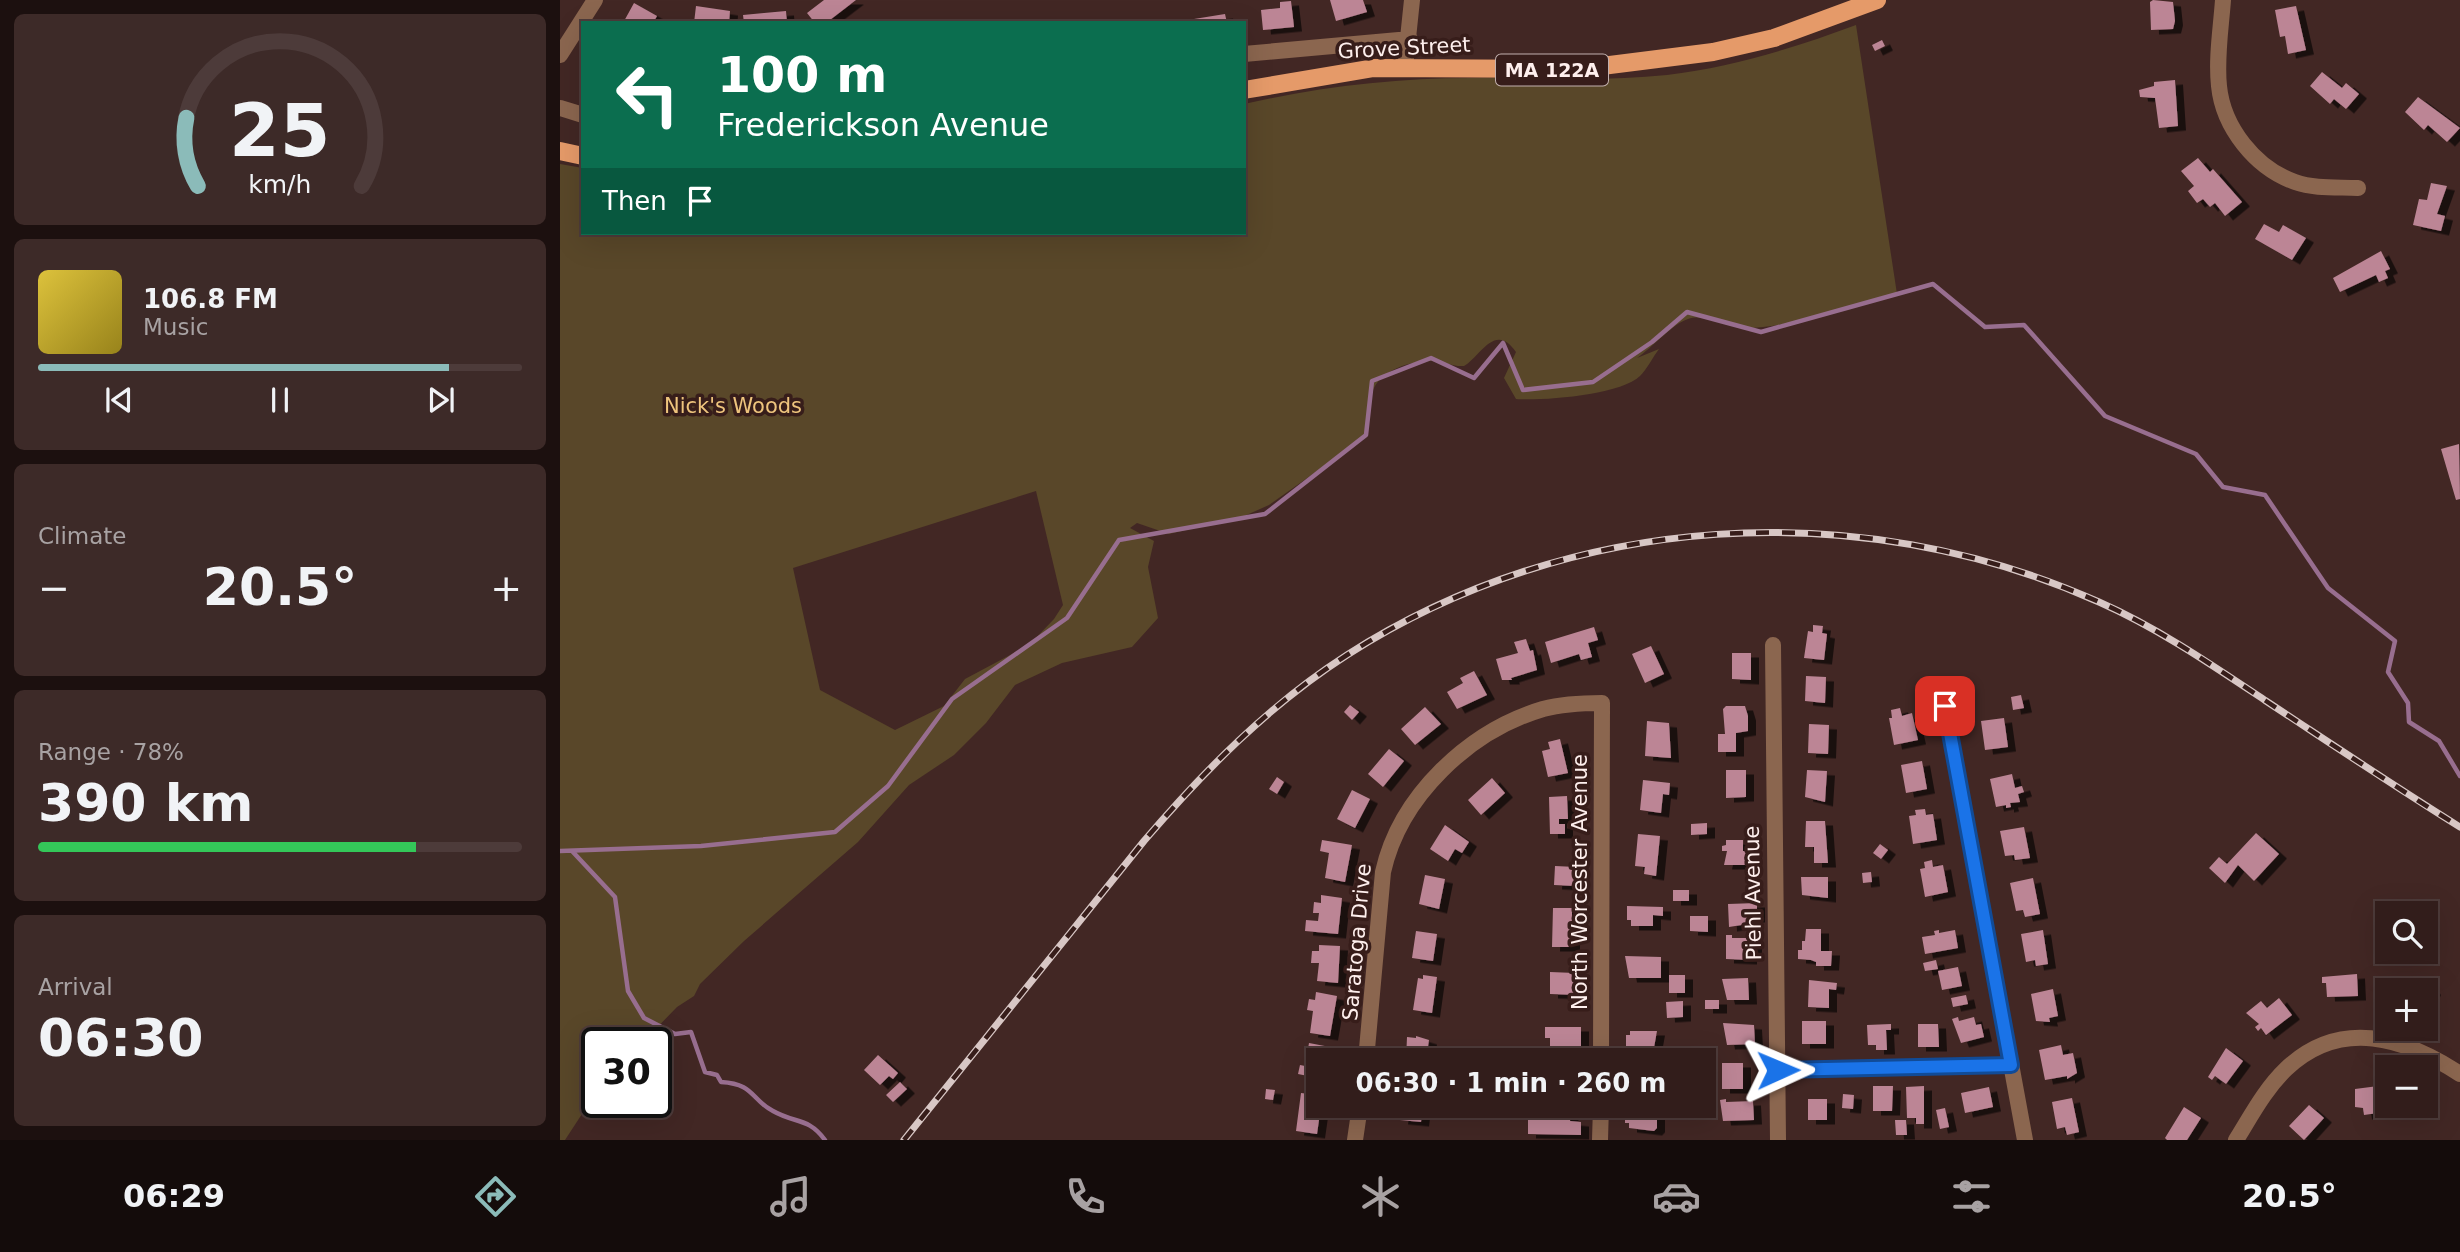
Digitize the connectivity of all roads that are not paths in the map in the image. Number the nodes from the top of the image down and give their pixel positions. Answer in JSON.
{"nodes":[{"id":1,"x":595,"y":0,"type":"edge"},
{"id":2,"x":1412,"y":0,"type":"edge"},
{"id":3,"x":1877,"y":0,"type":"edge"},
{"id":4,"x":2223,"y":0,"type":"edge"},
{"id":5,"x":582,"y":21,"type":"edge"},
{"id":6,"x":581,"y":22,"type":"edge"},
{"id":7,"x":1410,"y":39,"type":"junction"},
{"id":8,"x":1246,"y":54,"type":"edge"},
{"id":9,"x":560,"y":55,"type":"edge"},
{"id":10,"x":1405,"y":67,"type":"junction"},
{"id":11,"x":1246,"y":90,"type":"edge"},
{"id":12,"x":560,"y":108,"type":"edge"},
{"id":13,"x":581,"y":114,"type":"edge"},
{"id":14,"x":560,"y":151,"type":"edge"},
{"id":15,"x":581,"y":156,"type":"edge"},
{"id":16,"x":2358,"y":188,"type":"dead end"},
{"id":17,"x":1773,"y":645,"type":"dead end"},
{"id":18,"x":1602,"y":703,"type":"joint"},
{"id":19,"x":1945,"y":706,"type":"dead end"},
{"id":20,"x":1367,"y":1048,"type":"edge"},
{"id":21,"x":1601,"y":1048,"type":"edge"},
{"id":22,"x":2011,"y":1065,"type":"junction"},
{"id":23,"x":1778,"y":1070,"type":"junction"},
{"id":24,"x":2460,"y":1074,"type":"edge"},
{"id":25,"x":1358,"y":1118,"type":"edge"},
{"id":26,"x":1601,"y":1118,"type":"edge"},
{"id":27,"x":1355,"y":1140,"type":"edge"},
{"id":28,"x":1600,"y":1140,"type":"edge"},
{"id":29,"x":1778,"y":1140,"type":"edge"},
{"id":30,"x":2025,"y":1140,"type":"edge"},
{"id":31,"x":2236,"y":1140,"type":"edge"}],
"edges":[{"from":1,"to":5,"type":"street"},
{"from":2,"to":7,"type":"street"},
{"from":3,"to":10,"type":"main road","name":"Grove Street","number":"MA 122A"},
{"from":4,"to":16,"type":"street"},
{"from":6,"to":9,"type":"street"},
{"from":7,"to":8,"type":"street"},
{"from":7,"to":10,"type":"street"},
{"from":10,"to":11,"type":"main road","name":"Grove Street","number":"MA 122A"},
{"from":12,"to":13,"type":"street"},
{"from":14,"to":15,"type":"main road"},
{"from":17,"to":23,"type":"street","name":"Piehl Avenue"},
{"from":18,"to":20,"type":"street","name":"Saratoga Drive"},
{"from":18,"to":21,"type":"street","name":"North Worcester Avenue"},
{"from":19,"to":22,"type":"street"},
{"from":22,"to":23,"type":"street"},
{"from":22,"to":30,"type":"street"},
{"from":23,"to":29,"type":"street","name":"Piehl Avenue"},
{"from":24,"to":31,"type":"street"},
{"from":25,"to":27,"type":"street"},
{"from":26,"to":28,"type":"street"}]}
